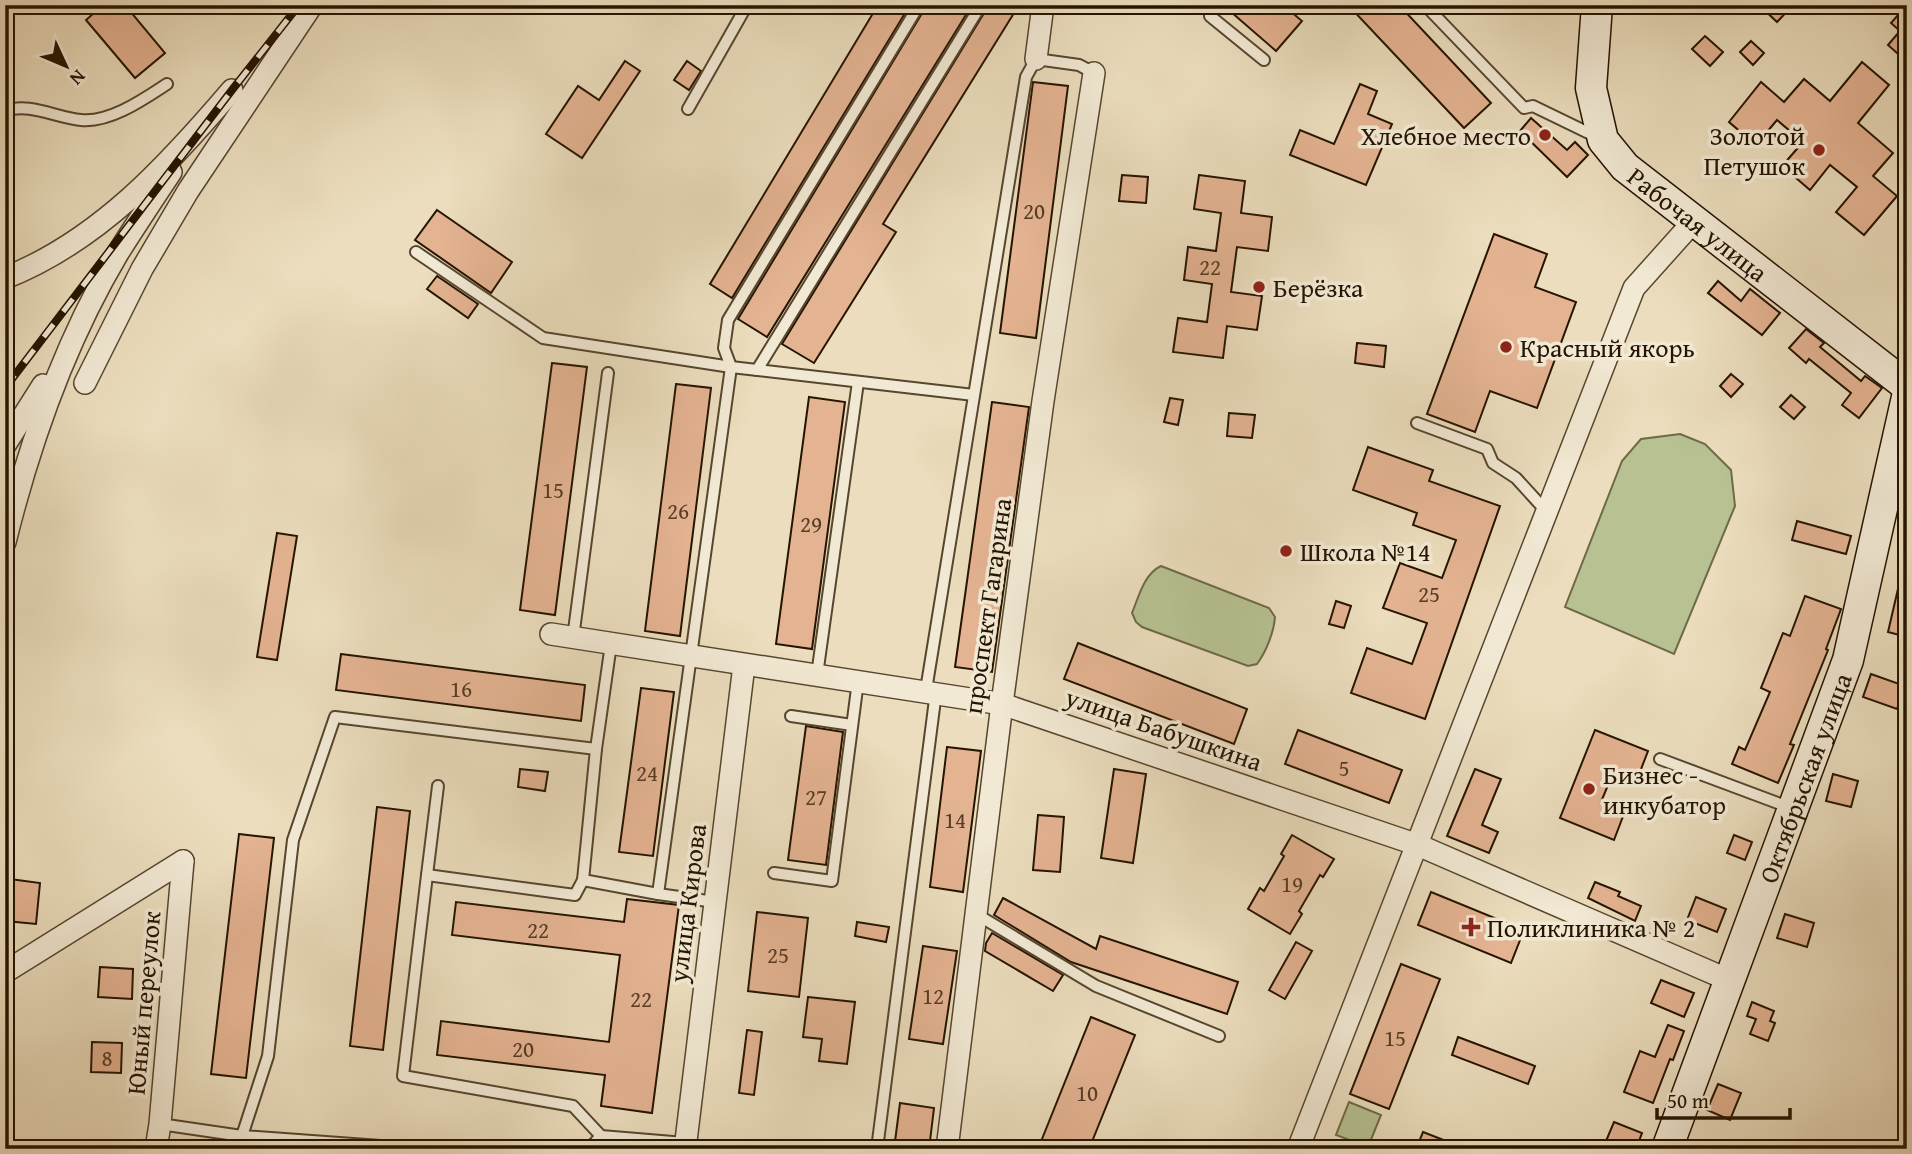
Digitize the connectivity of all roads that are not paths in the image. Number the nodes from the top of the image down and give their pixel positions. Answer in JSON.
{"nodes":[{"id":1,"x":312,"y":5,"type":"edge"},
{"id":2,"x":747,"y":5,"type":"edge"},
{"id":3,"x":919,"y":5,"type":"edge"},
{"id":4,"x":981,"y":5,"type":"edge"},
{"id":5,"x":1042,"y":5,"type":"edge"},
{"id":6,"x":1209,"y":5,"type":"edge"},
{"id":7,"x":1425,"y":5,"type":"edge"},
{"id":8,"x":1597,"y":5,"type":"edge"},
{"id":9,"x":1036,"y":59,"type":"junction"},
{"id":10,"x":1264,"y":60,"type":"dead end"},
{"id":11,"x":1094,"y":73,"type":"joint"},
{"id":12,"x":167,"y":84,"type":"dead end"},
{"id":13,"x":232,"y":90,"type":"dead end"},
{"id":14,"x":688,"y":109,"type":"dead end"},
{"id":15,"x":5,"y":111,"type":"edge"},
{"id":16,"x":1603,"y":140,"type":"junction"},
{"id":17,"x":171,"y":172,"type":"dead end"},
{"id":18,"x":1693,"y":221,"type":"junction"},
{"id":19,"x":416,"y":252,"type":"dead end"},
{"id":20,"x":5,"y":278,"type":"edge"},
{"id":21,"x":94,"y":299,"type":"junction"},
{"id":22,"x":731,"y":367,"type":"junction"},
{"id":23,"x":757,"y":370,"type":"junction"},
{"id":24,"x":608,"y":373,"type":"dead end"},
{"id":25,"x":858,"y":382,"type":"junction"},
{"id":26,"x":85,"y":383,"type":"dead end"},
{"id":27,"x":1907,"y":386,"type":"edge"},
{"id":28,"x":974,"y":395,"type":"junction"},
{"id":29,"x":1907,"y":397,"type":"edge"},
{"id":30,"x":1418,"y":423,"type":"dead end"},
{"id":31,"x":5,"y":445,"type":"edge"},
{"id":32,"x":1547,"y":512,"type":"junction"},
{"id":33,"x":5,"y":542,"type":"edge"},
{"id":34,"x":551,"y":634,"type":"dead end"},
{"id":35,"x":573,"y":638,"type":"junction"},
{"id":36,"x":611,"y":644,"type":"junction"},
{"id":37,"x":690,"y":657,"type":"junction"},
{"id":38,"x":744,"y":664,"type":"junction"},
{"id":39,"x":817,"y":675,"type":"junction"},
{"id":40,"x":858,"y":681,"type":"junction"},
{"id":41,"x":931,"y":691,"type":"junction"},
{"id":42,"x":1002,"y":704,"type":"junction"},
{"id":43,"x":791,"y":716,"type":"dead end"},
{"id":44,"x":852,"y":725,"type":"junction"},
{"id":45,"x":596,"y":749,"type":"junction"},
{"id":46,"x":1660,"y":759,"type":"dead end"},
{"id":47,"x":438,"y":786,"type":"dead end"},
{"id":48,"x":1794,"y":809,"type":"junction"},
{"id":49,"x":1418,"y":845,"type":"junction"},
{"id":50,"x":774,"y":873,"type":"dead end"},
{"id":51,"x":427,"y":875,"type":"junction"},
{"id":52,"x":583,"y":880,"type":"junction"},
{"id":53,"x":658,"y":894,"type":"junction"},
{"id":54,"x":715,"y":902,"type":"junction"},
{"id":55,"x":976,"y":914,"type":"junction"},
{"id":56,"x":5,"y":972,"type":"edge"},
{"id":57,"x":1731,"y":981,"type":"junction"},
{"id":58,"x":1219,"y":1036,"type":"dead end"},
{"id":59,"x":160,"y":1124,"type":"junction"},
{"id":60,"x":242,"y":1136,"type":"junction"},
{"id":61,"x":601,"y":1136,"type":"junction"},
{"id":62,"x":685,"y":1146,"type":"edge"},
{"id":63,"x":156,"y":1149,"type":"edge"},
{"id":64,"x":422,"y":1149,"type":"edge"},
{"id":65,"x":589,"y":1149,"type":"edge"},
{"id":66,"x":877,"y":1149,"type":"edge"},
{"id":67,"x":947,"y":1149,"type":"edge"},
{"id":68,"x":1298,"y":1149,"type":"edge"},
{"id":69,"x":1667,"y":1149,"type":"edge"}],
"edges":[{"from":1,"to":26,"type":"street"},
{"from":2,"to":14,"type":"lane"},
{"from":3,"to":22,"type":"lane"},
{"from":4,"to":23,"type":"lane"},
{"from":5,"to":9,"type":"street"},
{"from":6,"to":10,"type":"lane"},
{"from":7,"to":16,"type":"lane"},
{"from":8,"to":16,"type":"street","name":"Рабочая улица"},
{"from":9,"to":11,"type":"lane"},
{"from":9,"to":28,"type":"lane"},
{"from":11,"to":42,"type":"street","name":"проспект Гагарина"},
{"from":12,"to":15,"type":"lane"},
{"from":13,"to":20,"type":"street"},
{"from":16,"to":18,"type":"street","name":"Рабочая улица"},
{"from":17,"to":21,"type":"street"},
{"from":18,"to":27,"type":"street","name":"Рабочая улица"},
{"from":18,"to":32,"type":"street"},
{"from":19,"to":22,"type":"lane"},
{"from":21,"to":31,"type":"street"},
{"from":21,"to":33,"type":"street"},
{"from":22,"to":23,"type":"lane"},
{"from":22,"to":37,"type":"lane"},
{"from":23,"to":25,"type":"lane"},
{"from":24,"to":35,"type":"lane"},
{"from":25,"to":28,"type":"lane"},
{"from":25,"to":39,"type":"lane"},
{"from":28,"to":41,"type":"lane"},
{"from":29,"to":48,"type":"street","name":"Октябрьская улица"},
{"from":30,"to":32,"type":"lane"},
{"from":32,"to":49,"type":"street"},
{"from":34,"to":35,"type":"street","name":"улица Бабушкина"},
{"from":35,"to":36,"type":"street","name":"улица Бабушкина"},
{"from":36,"to":37,"type":"street","name":"улица Бабушкина"},
{"from":36,"to":45,"type":"lane"},
{"from":37,"to":38,"type":"street","name":"улица Бабушкина"},
{"from":37,"to":53,"type":"lane"},
{"from":38,"to":39,"type":"street","name":"улица Бабушкина"},
{"from":38,"to":54,"type":"street","name":"улица Кирова"},
{"from":39,"to":40,"type":"street","name":"улица Бабушкина"},
{"from":40,"to":41,"type":"street","name":"улица Бабушкина"},
{"from":40,"to":44,"type":"lane"},
{"from":41,"to":42,"type":"street","name":"улица Бабушкина"},
{"from":41,"to":66,"type":"lane"},
{"from":42,"to":49,"type":"street","name":"улица Бабушкина"},
{"from":42,"to":55,"type":"street","name":"проспект Гагарина"},
{"from":43,"to":44,"type":"lane"},
{"from":44,"to":50,"type":"lane"},
{"from":45,"to":52,"type":"lane"},
{"from":45,"to":60,"type":"lane"},
{"from":46,"to":48,"type":"lane"},
{"from":47,"to":51,"type":"lane"},
{"from":48,"to":57,"type":"street","name":"Октябрьская улица"},
{"from":49,"to":57,"type":"street","name":"улица Бабушкина"},
{"from":49,"to":68,"type":"street"},
{"from":51,"to":52,"type":"lane"},
{"from":51,"to":61,"type":"lane"},
{"from":52,"to":53,"type":"lane"},
{"from":53,"to":54,"type":"lane"},
{"from":54,"to":62,"type":"street","name":"улица Кирова"},
{"from":55,"to":58,"type":"lane"},
{"from":55,"to":67,"type":"street","name":"проспект Гагарина"},
{"from":56,"to":59,"type":"street","name":"Юный переулок"},
{"from":57,"to":69,"type":"street","name":"Октябрьская улица"},
{"from":59,"to":60,"type":"lane"},
{"from":59,"to":63,"type":"street","name":"Юный переулок"},
{"from":60,"to":64,"type":"lane"},
{"from":61,"to":62,"type":"lane"},
{"from":61,"to":65,"type":"lane"}]}
